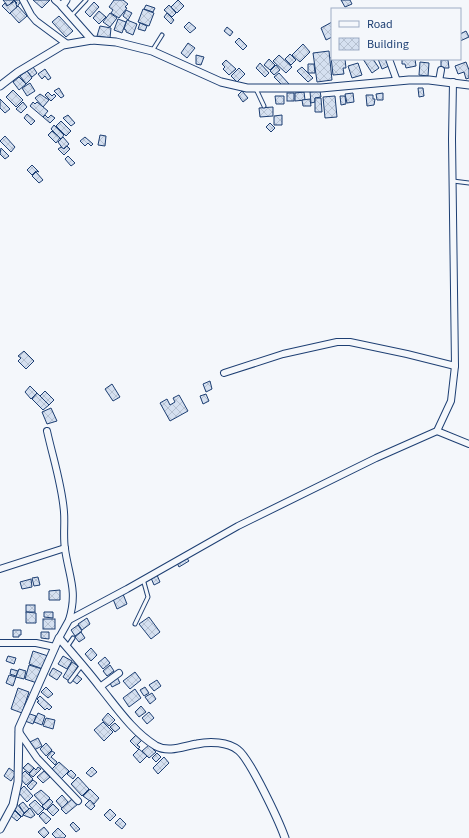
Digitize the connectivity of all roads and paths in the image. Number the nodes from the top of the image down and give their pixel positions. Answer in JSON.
{"nodes":[{"id":1,"x":23,"y":0,"type":"edge"},
{"id":2,"x":55,"y":0,"type":"edge"},
{"id":3,"x":66,"y":0,"type":"edge"},
{"id":4,"x":86,"y":0,"type":"edge"},
{"id":5,"x":62,"y":6,"type":"junction"},
{"id":6,"x":71,"y":16,"type":"junction"},
{"id":7,"x":162,"y":35,"type":"dead end"},
{"id":8,"x":92,"y":40,"type":"junction"},
{"id":9,"x":67,"y":44,"type":"junction"},
{"id":10,"x":152,"y":52,"type":"junction"},
{"id":11,"x":389,"y":60,"type":"edge"},
{"id":12,"x":16,"y":68,"type":"dead end"},
{"id":13,"x":441,"y":70,"type":"dead end"},
{"id":14,"x":7,"y":80,"type":"junction"},
{"id":15,"x":439,"y":81,"type":"junction"},
{"id":16,"x":397,"y":82,"type":"junction"},
{"id":17,"x":453,"y":82,"type":"junction"},
{"id":18,"x":469,"y":85,"type":"edge"},
{"id":19,"x":0,"y":86,"type":"edge"},
{"id":20,"x":256,"y":89,"type":"junction"},
{"id":21,"x":264,"y":106,"type":"dead end"},
{"id":22,"x":453,"y":181,"type":"junction"},
{"id":23,"x":469,"y":182,"type":"edge"},
{"id":24,"x":455,"y":366,"type":"junction"},
{"id":25,"x":224,"y":373,"type":"dead end"},
{"id":26,"x":47,"y":431,"type":"dead end"},
{"id":27,"x":437,"y":431,"type":"junction"},
{"id":28,"x":469,"y":444,"type":"edge"},
{"id":29,"x":65,"y":548,"type":"junction"},
{"id":30,"x":0,"y":569,"type":"edge"},
{"id":31,"x":143,"y":579,"type":"junction"},
{"id":32,"x":69,"y":620,"type":"junction"},
{"id":33,"x":135,"y":624,"type":"dead end"},
{"id":34,"x":59,"y":638,"type":"junction"},
{"id":35,"x":73,"y":638,"type":"dead end"},
{"id":36,"x":0,"y":643,"type":"edge"},
{"id":37,"x":55,"y":647,"type":"junction"},
{"id":38,"x":67,"y":647,"type":"junction"},
{"id":39,"x":82,"y":666,"type":"junction"},
{"id":40,"x":119,"y":673,"type":"dead end"},
{"id":41,"x":70,"y":681,"type":"dead end"},
{"id":42,"x":100,"y":687,"type":"junction"},
{"id":43,"x":19,"y":732,"type":"junction"},
{"id":44,"x":78,"y":801,"type":"dead end"},
{"id":45,"x":0,"y":829,"type":"edge"},
{"id":46,"x":285,"y":838,"type":"edge"}],
"edges":[{"from":1,"to":9,"type":"street"},
{"from":2,"to":5,"type":"street"},
{"from":3,"to":5,"type":"street"},
{"from":4,"to":6,"type":"lane"},
{"from":5,"to":6,"type":"street"},
{"from":6,"to":8,"type":"street"},
{"from":7,"to":10,"type":"lane"},
{"from":8,"to":9,"type":"street"},
{"from":8,"to":10,"type":"street"},
{"from":9,"to":14,"type":"street"},
{"from":10,"to":20,"type":"street"},
{"from":11,"to":16,"type":"street"},
{"from":12,"to":14,"type":"lane"},
{"from":13,"to":15,"type":"street"},
{"from":14,"to":19,"type":"street"},
{"from":15,"to":16,"type":"street"},
{"from":15,"to":17,"type":"street"},
{"from":16,"to":20,"type":"street"},
{"from":17,"to":18,"type":"street"},
{"from":17,"to":22,"type":"street"},
{"from":20,"to":21,"type":"lane"},
{"from":22,"to":23,"type":"lane"},
{"from":22,"to":24,"type":"street"},
{"from":24,"to":25,"type":"street"},
{"from":24,"to":27,"type":"street"},
{"from":26,"to":29,"type":"street"},
{"from":27,"to":28,"type":"street"},
{"from":27,"to":31,"type":"street"},
{"from":29,"to":30,"type":"street"},
{"from":29,"to":32,"type":"street"},
{"from":31,"to":32,"type":"street"},
{"from":31,"to":33,"type":"lane"},
{"from":32,"to":34,"type":"street"},
{"from":34,"to":37,"type":"street"},
{"from":34,"to":38,"type":"street"},
{"from":35,"to":38,"type":"lane"},
{"from":36,"to":37,"type":"street"},
{"from":37,"to":43,"type":"street"},
{"from":38,"to":39,"type":"street"},
{"from":39,"to":41,"type":"lane"},
{"from":39,"to":42,"type":"street"},
{"from":40,"to":42,"type":"street"},
{"from":42,"to":46,"type":"street"},
{"from":43,"to":44,"type":"street"},
{"from":43,"to":45,"type":"street"}]}
